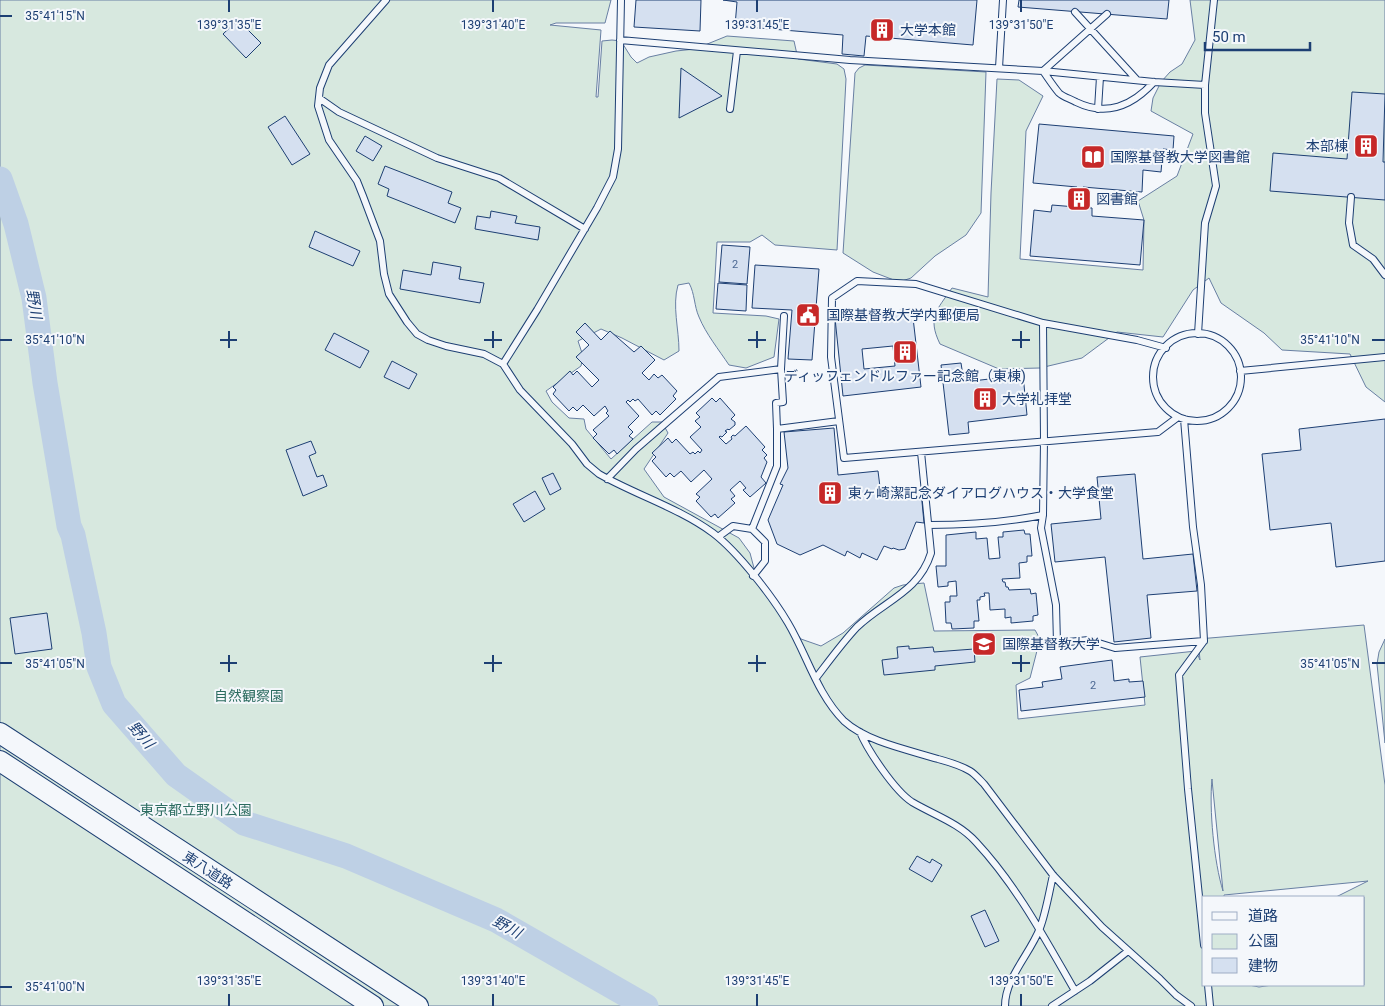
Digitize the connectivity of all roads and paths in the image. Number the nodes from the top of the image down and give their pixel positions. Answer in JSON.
{"nodes":[{"id":1,"x":386,"y":0,"type":"edge"},
{"id":2,"x":621,"y":0,"type":"edge"},
{"id":3,"x":1003,"y":0,"type":"edge"},
{"id":4,"x":1214,"y":0,"type":"edge"},
{"id":5,"x":1075,"y":12,"type":"dead end"},
{"id":6,"x":1107,"y":14,"type":"dead end"},
{"id":7,"x":1091,"y":28,"type":"junction"},
{"id":8,"x":620,"y":40,"type":"junction"},
{"id":9,"x":737,"y":50,"type":"junction"},
{"id":10,"x":999,"y":68,"type":"junction"},
{"id":11,"x":1043,"y":71,"type":"junction"},
{"id":12,"x":1100,"y":77,"type":"junction"},
{"id":13,"x":1137,"y":80,"type":"junction"},
{"id":14,"x":1154,"y":82,"type":"junction"},
{"id":15,"x":1205,"y":85,"type":"junction"},
{"id":16,"x":319,"y":98,"type":"junction"},
{"id":17,"x":1098,"y":109,"type":"junction"},
{"id":18,"x":730,"y":110,"type":"dead end"},
{"id":19,"x":1351,"y":197,"type":"dead end"},
{"id":20,"x":585,"y":229,"type":"junction"},
{"id":21,"x":1385,"y":275,"type":"edge"},
{"id":22,"x":784,"y":316,"type":"dead end"},
{"id":23,"x":1042,"y":323,"type":"junction"},
{"id":24,"x":1198,"y":334,"type":"junction"},
{"id":25,"x":1166,"y":348,"type":"junction"},
{"id":26,"x":1385,"y":357,"type":"edge"},
{"id":27,"x":503,"y":364,"type":"junction"},
{"id":28,"x":781,"y":369,"type":"junction"},
{"id":29,"x":1240,"y":371,"type":"junction"},
{"id":30,"x":1181,"y":418,"type":"junction"},
{"id":31,"x":839,"y":421,"type":"junction"},
{"id":32,"x":776,"y":429,"type":"junction"},
{"id":33,"x":1044,"y":441,"type":"junction"},
{"id":34,"x":921,"y":452,"type":"junction"},
{"id":35,"x":607,"y":479,"type":"junction"},
{"id":36,"x":1043,"y":515,"type":"junction"},
{"id":37,"x":929,"y":525,"type":"junction"},
{"id":38,"x":752,"y":528,"type":"junction"},
{"id":39,"x":718,"y":537,"type":"junction"},
{"id":40,"x":753,"y":576,"type":"junction"},
{"id":41,"x":1204,"y":641,"type":"junction"},
{"id":42,"x":816,"y":678,"type":"junction"},
{"id":43,"x":860,"y":732,"type":"junction"},
{"id":44,"x":0,"y":733,"type":"edge"},
{"id":45,"x":0,"y":761,"type":"edge"},
{"id":46,"x":1053,"y":875,"type":"junction"},
{"id":47,"x":1202,"y":926,"type":"edge"},
{"id":48,"x":1040,"y":929,"type":"junction"},
{"id":49,"x":1128,"y":951,"type":"junction"},
{"id":50,"x":1208,"y":986,"type":"edge"},
{"id":51,"x":1075,"y":991,"type":"junction"},
{"id":52,"x":372,"y":1006,"type":"edge"},
{"id":53,"x":418,"y":1006,"type":"edge"},
{"id":54,"x":1005,"y":1006,"type":"edge"},
{"id":55,"x":1052,"y":1006,"type":"edge"},
{"id":56,"x":1191,"y":1006,"type":"edge"},
{"id":57,"x":1210,"y":1006,"type":"edge"}],
"edges":[{"from":1,"to":16,"type":"lane"},
{"from":2,"to":8,"type":"lane"},
{"from":3,"to":10,"type":"lane"},
{"from":4,"to":15,"type":"lane"},
{"from":5,"to":7,"type":"lane"},
{"from":6,"to":7,"type":"lane"},
{"from":7,"to":11,"type":"lane"},
{"from":7,"to":13,"type":"lane"},
{"from":8,"to":9,"type":"lane"},
{"from":8,"to":20,"type":"lane"},
{"from":9,"to":10,"type":"lane"},
{"from":9,"to":18,"type":"lane"},
{"from":10,"to":11,"type":"lane"},
{"from":11,"to":12,"type":"lane"},
{"from":11,"to":17,"type":"lane"},
{"from":12,"to":13,"type":"lane"},
{"from":12,"to":17,"type":"lane"},
{"from":13,"to":14,"type":"lane"},
{"from":14,"to":15,"type":"lane"},
{"from":14,"to":17,"type":"lane"},
{"from":15,"to":24,"type":"lane"},
{"from":16,"to":20,"type":"lane"},
{"from":16,"to":27,"type":"lane"},
{"from":19,"to":21,"type":"lane"},
{"from":20,"to":27,"type":"lane"},
{"from":22,"to":28,"type":"lane"},
{"from":23,"to":25,"type":"lane"},
{"from":23,"to":31,"type":"lane"},
{"from":23,"to":33,"type":"lane"},
{"from":24,"to":25,"type":"lane"},
{"from":24,"to":29,"type":"lane"},
{"from":25,"to":30,"type":"lane"},
{"from":26,"to":29,"type":"lane"},
{"from":27,"to":35,"type":"lane"},
{"from":28,"to":32,"type":"lane"},
{"from":28,"to":35,"type":"lane"},
{"from":29,"to":30,"type":"lane"},
{"from":30,"to":33,"type":"lane"},
{"from":30,"to":41,"type":"lane"},
{"from":31,"to":32,"type":"lane"},
{"from":31,"to":34,"type":"lane"},
{"from":32,"to":38,"type":"lane"},
{"from":33,"to":34,"type":"lane"},
{"from":33,"to":36,"type":"lane"},
{"from":34,"to":37,"type":"lane"},
{"from":35,"to":39,"type":"lane"},
{"from":36,"to":37,"type":"lane"},
{"from":36,"to":41,"type":"lane"},
{"from":37,"to":42,"type":"lane"},
{"from":38,"to":39,"type":"lane"},
{"from":38,"to":40,"type":"lane"},
{"from":39,"to":40,"type":"lane"},
{"from":40,"to":42,"type":"lane"},
{"from":41,"to":47,"type":"lane"},
{"from":42,"to":43,"type":"lane"},
{"from":43,"to":46,"type":"lane"},
{"from":43,"to":48,"type":"lane"},
{"from":44,"to":53,"type":"main road","name":"東八道路"},
{"from":45,"to":52,"type":"main road","name":"東八道路"},
{"from":46,"to":48,"type":"lane"},
{"from":46,"to":49,"type":"lane"},
{"from":48,"to":51,"type":"lane"},
{"from":48,"to":54,"type":"lane"},
{"from":49,"to":51,"type":"lane"},
{"from":49,"to":56,"type":"lane"},
{"from":50,"to":57,"type":"lane"},
{"from":51,"to":55,"type":"lane"}]}
